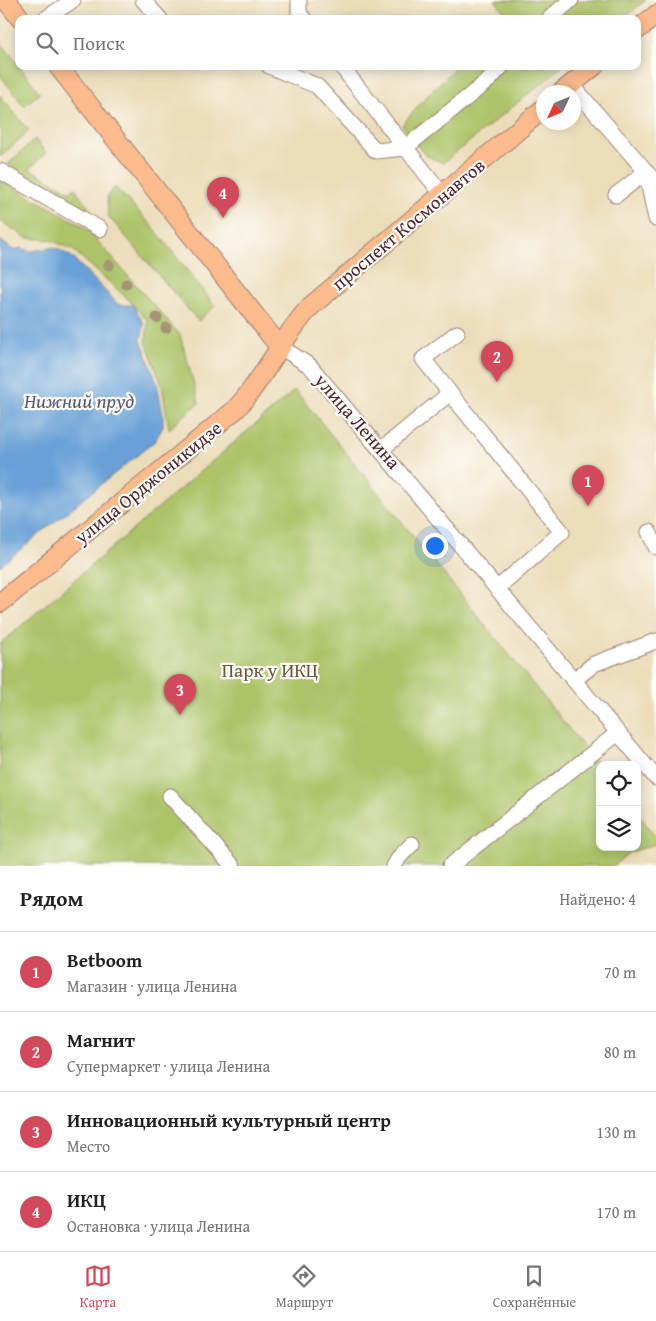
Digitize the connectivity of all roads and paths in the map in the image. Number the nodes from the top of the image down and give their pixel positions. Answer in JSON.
{"nodes":[{"id":1,"x":6,"y":0,"type":"edge"},
{"id":2,"x":73,"y":0,"type":"edge"},
{"id":3,"x":143,"y":0,"type":"edge"},
{"id":4,"x":288,"y":0,"type":"edge"},
{"id":5,"x":570,"y":0,"type":"edge"},
{"id":6,"x":301,"y":11,"type":"edge"},
{"id":7,"x":17,"y":15,"type":"edge"},
{"id":8,"x":51,"y":15,"type":"edge"},
{"id":9,"x":156,"y":15,"type":"edge"},
{"id":10,"x":553,"y":15,"type":"edge"},
{"id":11,"x":656,"y":15,"type":"edge"},
{"id":12,"x":641,"y":27,"type":"edge"},
{"id":13,"x":61,"y":70,"type":"edge"},
{"id":14,"x":279,"y":70,"type":"edge"},
{"id":15,"x":344,"y":70,"type":"edge"},
{"id":16,"x":498,"y":70,"type":"edge"},
{"id":17,"x":589,"y":70,"type":"edge"},
{"id":18,"x":571,"y":85,"type":"edge"},
{"id":19,"x":581,"y":103,"type":"edge"},
{"id":20,"x":536,"y":115,"type":"edge"},
{"id":21,"x":405,"y":148,"type":"junction"},
{"id":22,"x":0,"y":171,"type":"edge"},
{"id":23,"x":651,"y":177,"type":"edge"},
{"id":24,"x":442,"y":194,"type":"junction"},
{"id":25,"x":616,"y":195,"type":"dead end"},
{"id":26,"x":656,"y":219,"type":"edge"},
{"id":27,"x":100,"y":229,"type":"dead end"},
{"id":28,"x":457,"y":333,"type":"dead end"},
{"id":29,"x":279,"y":346,"type":"junction"},
{"id":30,"x":450,"y":394,"type":"junction"},
{"id":31,"x":382,"y":449,"type":"junction"},
{"id":32,"x":648,"y":532,"type":"dead end"},
{"id":33,"x":656,"y":547,"type":"edge"},
{"id":34,"x":498,"y":588,"type":"junction"},
{"id":35,"x":0,"y":603,"type":"edge"},
{"id":36,"x":656,"y":641,"type":"edge"},
{"id":37,"x":574,"y":680,"type":"junction"},
{"id":38,"x":618,"y":733,"type":"junction"},
{"id":39,"x":656,"y":778,"type":"edge"},
{"id":40,"x":170,"y":796,"type":"dead end"},
{"id":41,"x":412,"y":844,"type":"dead end"},
{"id":42,"x":233,"y":866,"type":"edge"},
{"id":43,"x":394,"y":866,"type":"edge"},
{"id":44,"x":450,"y":866,"type":"edge"}],
"edges":[{"from":1,"to":7,"type":"main road"},
{"from":2,"to":8,"type":"street"},
{"from":3,"to":9,"type":"street"},
{"from":4,"to":6,"type":"street"},
{"from":5,"to":10,"type":"street"},
{"from":11,"to":12,"type":"main road"},
{"from":13,"to":29,"type":"main road","name":"улица Ленина"},
{"from":14,"to":21,"type":"street"},
{"from":15,"to":21,"type":"street"},
{"from":16,"to":21,"type":"street"},
{"from":17,"to":18,"type":"main road"},
{"from":19,"to":23,"type":"street"},
{"from":20,"to":24,"type":"main road","name":"проспект Космонавтов"},
{"from":21,"to":24,"type":"street"},
{"from":22,"to":27,"type":"street"},
{"from":23,"to":25,"type":"street"},
{"from":23,"to":26,"type":"street"},
{"from":24,"to":29,"type":"main road","name":"проспект Космонавтов"},
{"from":28,"to":30,"type":"street"},
{"from":29,"to":31,"type":"street","name":"улица Ленина"},
{"from":29,"to":35,"type":"main road","name":"улица Орджоникидзе"},
{"from":30,"to":31,"type":"street"},
{"from":30,"to":34,"type":"street"},
{"from":31,"to":34,"type":"street","name":"улица Ленина"},
{"from":32,"to":33,"type":"street"},
{"from":34,"to":37,"type":"street","name":"улица Ленина"},
{"from":36,"to":37,"type":"street"},
{"from":37,"to":38,"type":"street","name":"улица Ленина"},
{"from":38,"to":39,"type":"street","name":"улица Ленина"},
{"from":38,"to":44,"type":"street"},
{"from":40,"to":42,"type":"street"},
{"from":41,"to":43,"type":"street"}]}
